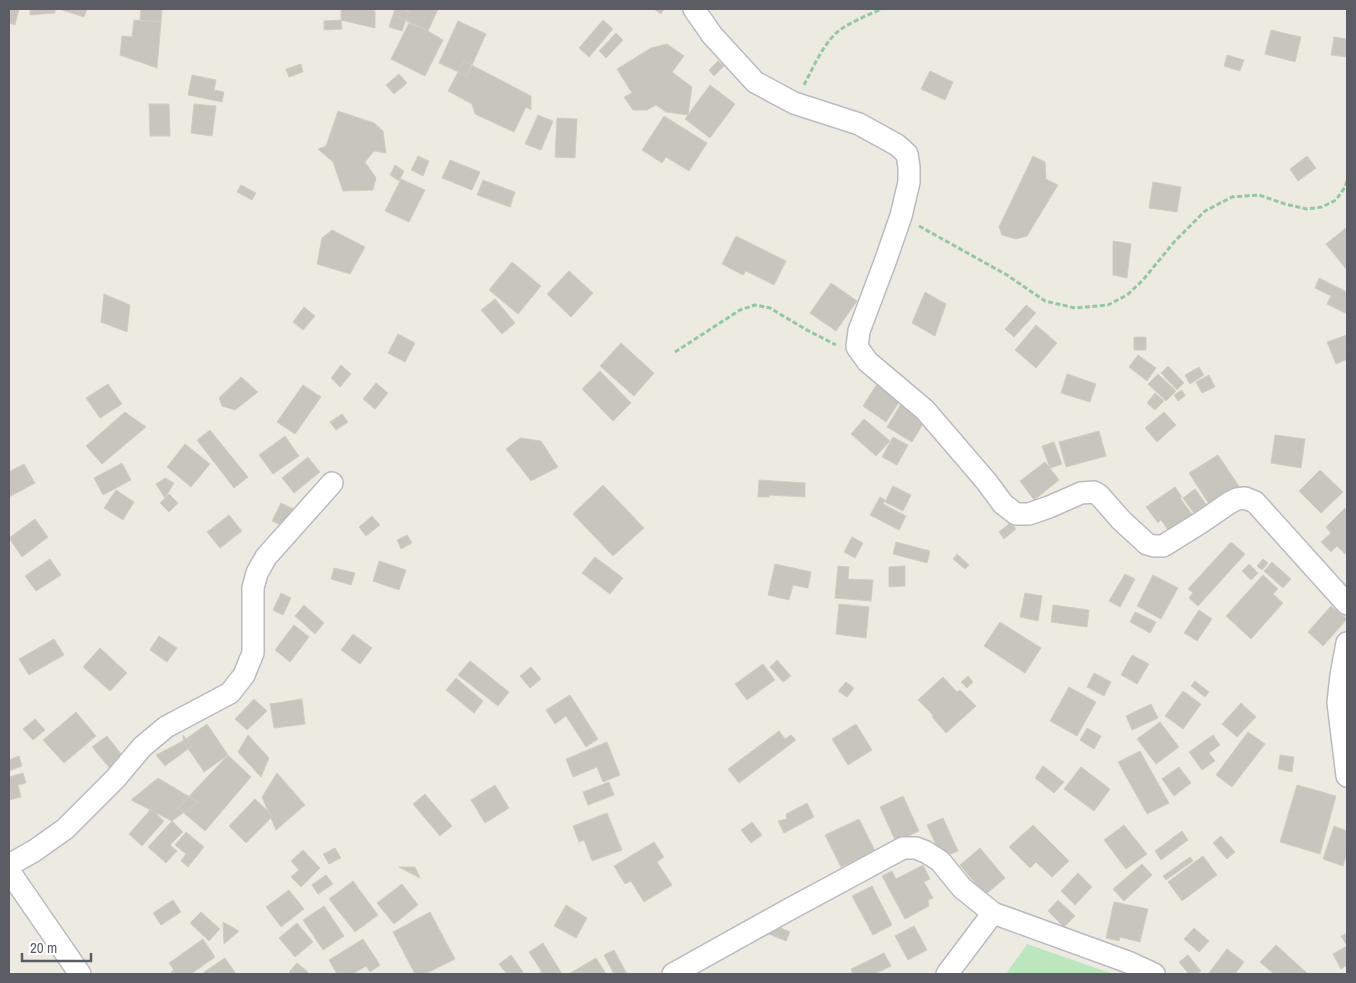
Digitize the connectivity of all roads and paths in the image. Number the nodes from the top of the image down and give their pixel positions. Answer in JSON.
{"nodes":[{"id":1,"x":694,"y":9,"type":"edge"},
{"id":2,"x":882,"y":9,"type":"edge"},
{"id":3,"x":794,"y":103,"type":"junction"},
{"id":4,"x":1347,"y":180,"type":"edge"},
{"id":5,"x":901,"y":216,"type":"junction"},
{"id":6,"x":836,"y":345,"type":"dead end"},
{"id":7,"x":675,"y":352,"type":"dead end"},
{"id":8,"x":332,"y":482,"type":"dead end"},
{"id":9,"x":1347,"y":604,"type":"edge"},
{"id":10,"x":1347,"y":643,"type":"edge"},
{"id":11,"x":1347,"y":776,"type":"edge"},
{"id":12,"x":9,"y":864,"type":"edge"},
{"id":13,"x":9,"y":870,"type":"edge"},
{"id":14,"x":993,"y":913,"type":"junction"},
{"id":15,"x":80,"y":974,"type":"edge"},
{"id":16,"x":673,"y":974,"type":"edge"},
{"id":17,"x":947,"y":974,"type":"edge"},
{"id":18,"x":1154,"y":974,"type":"edge"}],
"edges":[{"from":1,"to":3,"type":"street"},
{"from":2,"to":3,"type":"path"},
{"from":3,"to":5,"type":"street"},
{"from":4,"to":5,"type":"path"},
{"from":5,"to":9,"type":"street"},
{"from":6,"to":7,"type":"path"},
{"from":8,"to":12,"type":"street"},
{"from":10,"to":11,"type":"street"},
{"from":13,"to":15,"type":"street"},
{"from":14,"to":16,"type":"street"},
{"from":14,"to":17,"type":"street"},
{"from":14,"to":18,"type":"street"}]}
